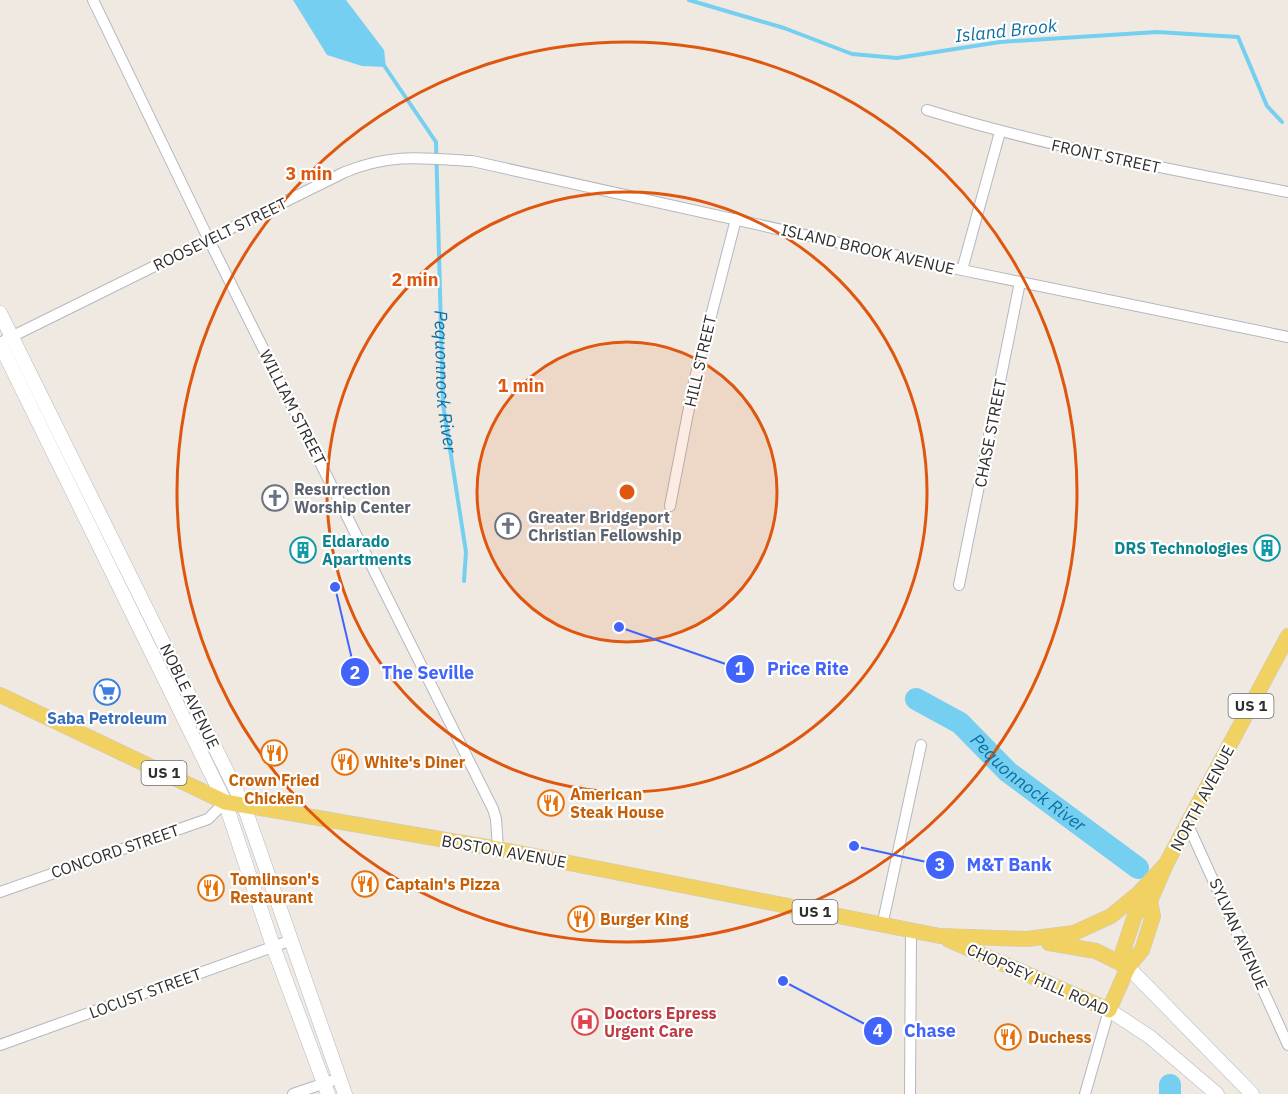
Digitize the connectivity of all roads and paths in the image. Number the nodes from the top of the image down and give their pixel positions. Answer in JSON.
{"nodes":[{"id":1,"x":93,"y":0,"type":"edge"},
{"id":2,"x":927,"y":110,"type":"dead end"},
{"id":3,"x":1000,"y":132,"type":"junction"},
{"id":4,"x":449,"y":160,"type":"joint"},
{"id":5,"x":1288,"y":192,"type":"edge"},
{"id":6,"x":736,"y":219,"type":"junction"},
{"id":7,"x":209,"y":240,"type":"junction"},
{"id":8,"x":962,"y":270,"type":"junction"},
{"id":9,"x":1020,"y":282,"type":"junction"},
{"id":10,"x":0,"y":313,"type":"edge"},
{"id":11,"x":1288,"y":337,"type":"edge"},
{"id":12,"x":4,"y":341,"type":"edge"},
{"id":13,"x":670,"y":506,"type":"dead end"},
{"id":14,"x":959,"y":585,"type":"dead end"},
{"id":15,"x":1288,"y":636,"type":"edge"},
{"id":16,"x":0,"y":695,"type":"edge"},
{"id":17,"x":921,"y":745,"type":"dead end"},
{"id":18,"x":225,"y":802,"type":"junction"},
{"id":19,"x":244,"y":806,"type":"junction"},
{"id":20,"x":1188,"y":825,"type":"junction"},
{"id":21,"x":498,"y":849,"type":"junction"},
{"id":22,"x":1166,"y":864,"type":"junction"},
{"id":23,"x":0,"y":892,"type":"edge"},
{"id":24,"x":882,"y":926,"type":"junction"},
{"id":25,"x":910,"y":931,"type":"junction"},
{"id":26,"x":940,"y":936,"type":"junction"},
{"id":27,"x":1027,"y":939,"type":"junction"},
{"id":28,"x":290,"y":941,"type":"junction"},
{"id":29,"x":273,"y":946,"type":"junction"},
{"id":30,"x":1128,"y":967,"type":"junction"},
{"id":31,"x":1109,"y":1010,"type":"junction"},
{"id":32,"x":0,"y":1045,"type":"edge"},
{"id":33,"x":1288,"y":1045,"type":"edge"},
{"id":34,"x":340,"y":1078,"type":"junction"},
{"id":35,"x":326,"y":1088,"type":"edge"},
{"id":36,"x":293,"y":1094,"type":"edge"},
{"id":37,"x":345,"y":1094,"type":"edge"},
{"id":38,"x":910,"y":1094,"type":"edge"},
{"id":39,"x":1085,"y":1094,"type":"edge"},
{"id":40,"x":1217,"y":1094,"type":"edge"},
{"id":41,"x":1252,"y":1094,"type":"edge"}],
"edges":[{"from":1,"to":7,"type":"street","name":"WILLIAM STREET"},
{"from":2,"to":3,"type":"street","name":"FRONT STREET"},
{"from":3,"to":5,"type":"street","name":"FRONT STREET"},
{"from":3,"to":8,"type":"street"},
{"from":4,"to":6,"type":"street","name":"ISLAND BROOK AVENUE"},
{"from":4,"to":7,"type":"street","name":"ROOSEVELT STREET"},
{"from":6,"to":8,"type":"street","name":"ISLAND BROOK AVENUE"},
{"from":6,"to":13,"type":"street","name":"HILL STREET"},
{"from":7,"to":12,"type":"street","name":"ROOSEVELT STREET"},
{"from":7,"to":21,"type":"street","name":"WILLIAM STREET"},
{"from":8,"to":9,"type":"street","name":"ISLAND BROOK AVENUE"},
{"from":9,"to":11,"type":"street","name":"ISLAND BROOK AVENUE"},
{"from":9,"to":14,"type":"street","name":"CHASE STREET"},
{"from":10,"to":12,"type":"main road","name":"NOBLE AVENUE"},
{"from":12,"to":18,"type":"main road","name":"NOBLE AVENUE"},
{"from":12,"to":19,"type":"main road","name":"NOBLE AVENUE"},
{"from":15,"to":20,"type":"main road","name":"NORTH AVENUE","number":"US 1"},
{"from":16,"to":18,"type":"main road","name":"BOSTON AVENUE","number":"US 1"},
{"from":17,"to":24,"type":"street"},
{"from":18,"to":19,"type":"main road","name":"BOSTON AVENUE","number":"US 1"},
{"from":18,"to":23,"type":"street","name":"CONCORD STREET"},
{"from":18,"to":29,"type":"main road","name":"NOBLE AVENUE"},
{"from":19,"to":21,"type":"main road","name":"BOSTON AVENUE","number":"US 1"},
{"from":19,"to":28,"type":"main road","name":"NOBLE AVENUE"},
{"from":20,"to":22,"type":"main road","name":"NORTH AVENUE","number":"US 1"},
{"from":20,"to":33,"type":"street","name":"SYLVAN AVENUE"},
{"from":21,"to":24,"type":"main road","name":"BOSTON AVENUE","number":"US 1"},
{"from":22,"to":27,"type":"main road","number":"US 1"},
{"from":22,"to":30,"type":"main road","number":"US 1"},
{"from":24,"to":25,"type":"main road","name":"BOSTON AVENUE","number":"US 1"},
{"from":25,"to":26,"type":"main road","name":"BOSTON AVENUE","number":"US 1"},
{"from":25,"to":38,"type":"street"},
{"from":26,"to":27,"type":"main road","name":"BOSTON AVENUE","number":"US 1"},
{"from":26,"to":31,"type":"main road","name":"CHOPSEY HILL ROAD","number":"US 1"},
{"from":27,"to":30,"type":"main road","name":"CHOPSEY HILL ROAD"},
{"from":28,"to":29,"type":"street","name":"LOCUST STREET"},
{"from":28,"to":34,"type":"main road","name":"NOBLE AVENUE"},
{"from":29,"to":32,"type":"street","name":"LOCUST STREET"},
{"from":29,"to":35,"type":"main road","name":"NOBLE AVENUE"},
{"from":30,"to":31,"type":"main road","number":"US 1"},
{"from":30,"to":41,"type":"main road","name":"CHOPSEY HILL ROAD"},
{"from":31,"to":39,"type":"street"},
{"from":31,"to":40,"type":"main road","name":"CHOPSEY HILL ROAD"},
{"from":34,"to":35,"type":"street"},
{"from":34,"to":37,"type":"main road","name":"NOBLE AVENUE"},
{"from":35,"to":36,"type":"street"}]}
